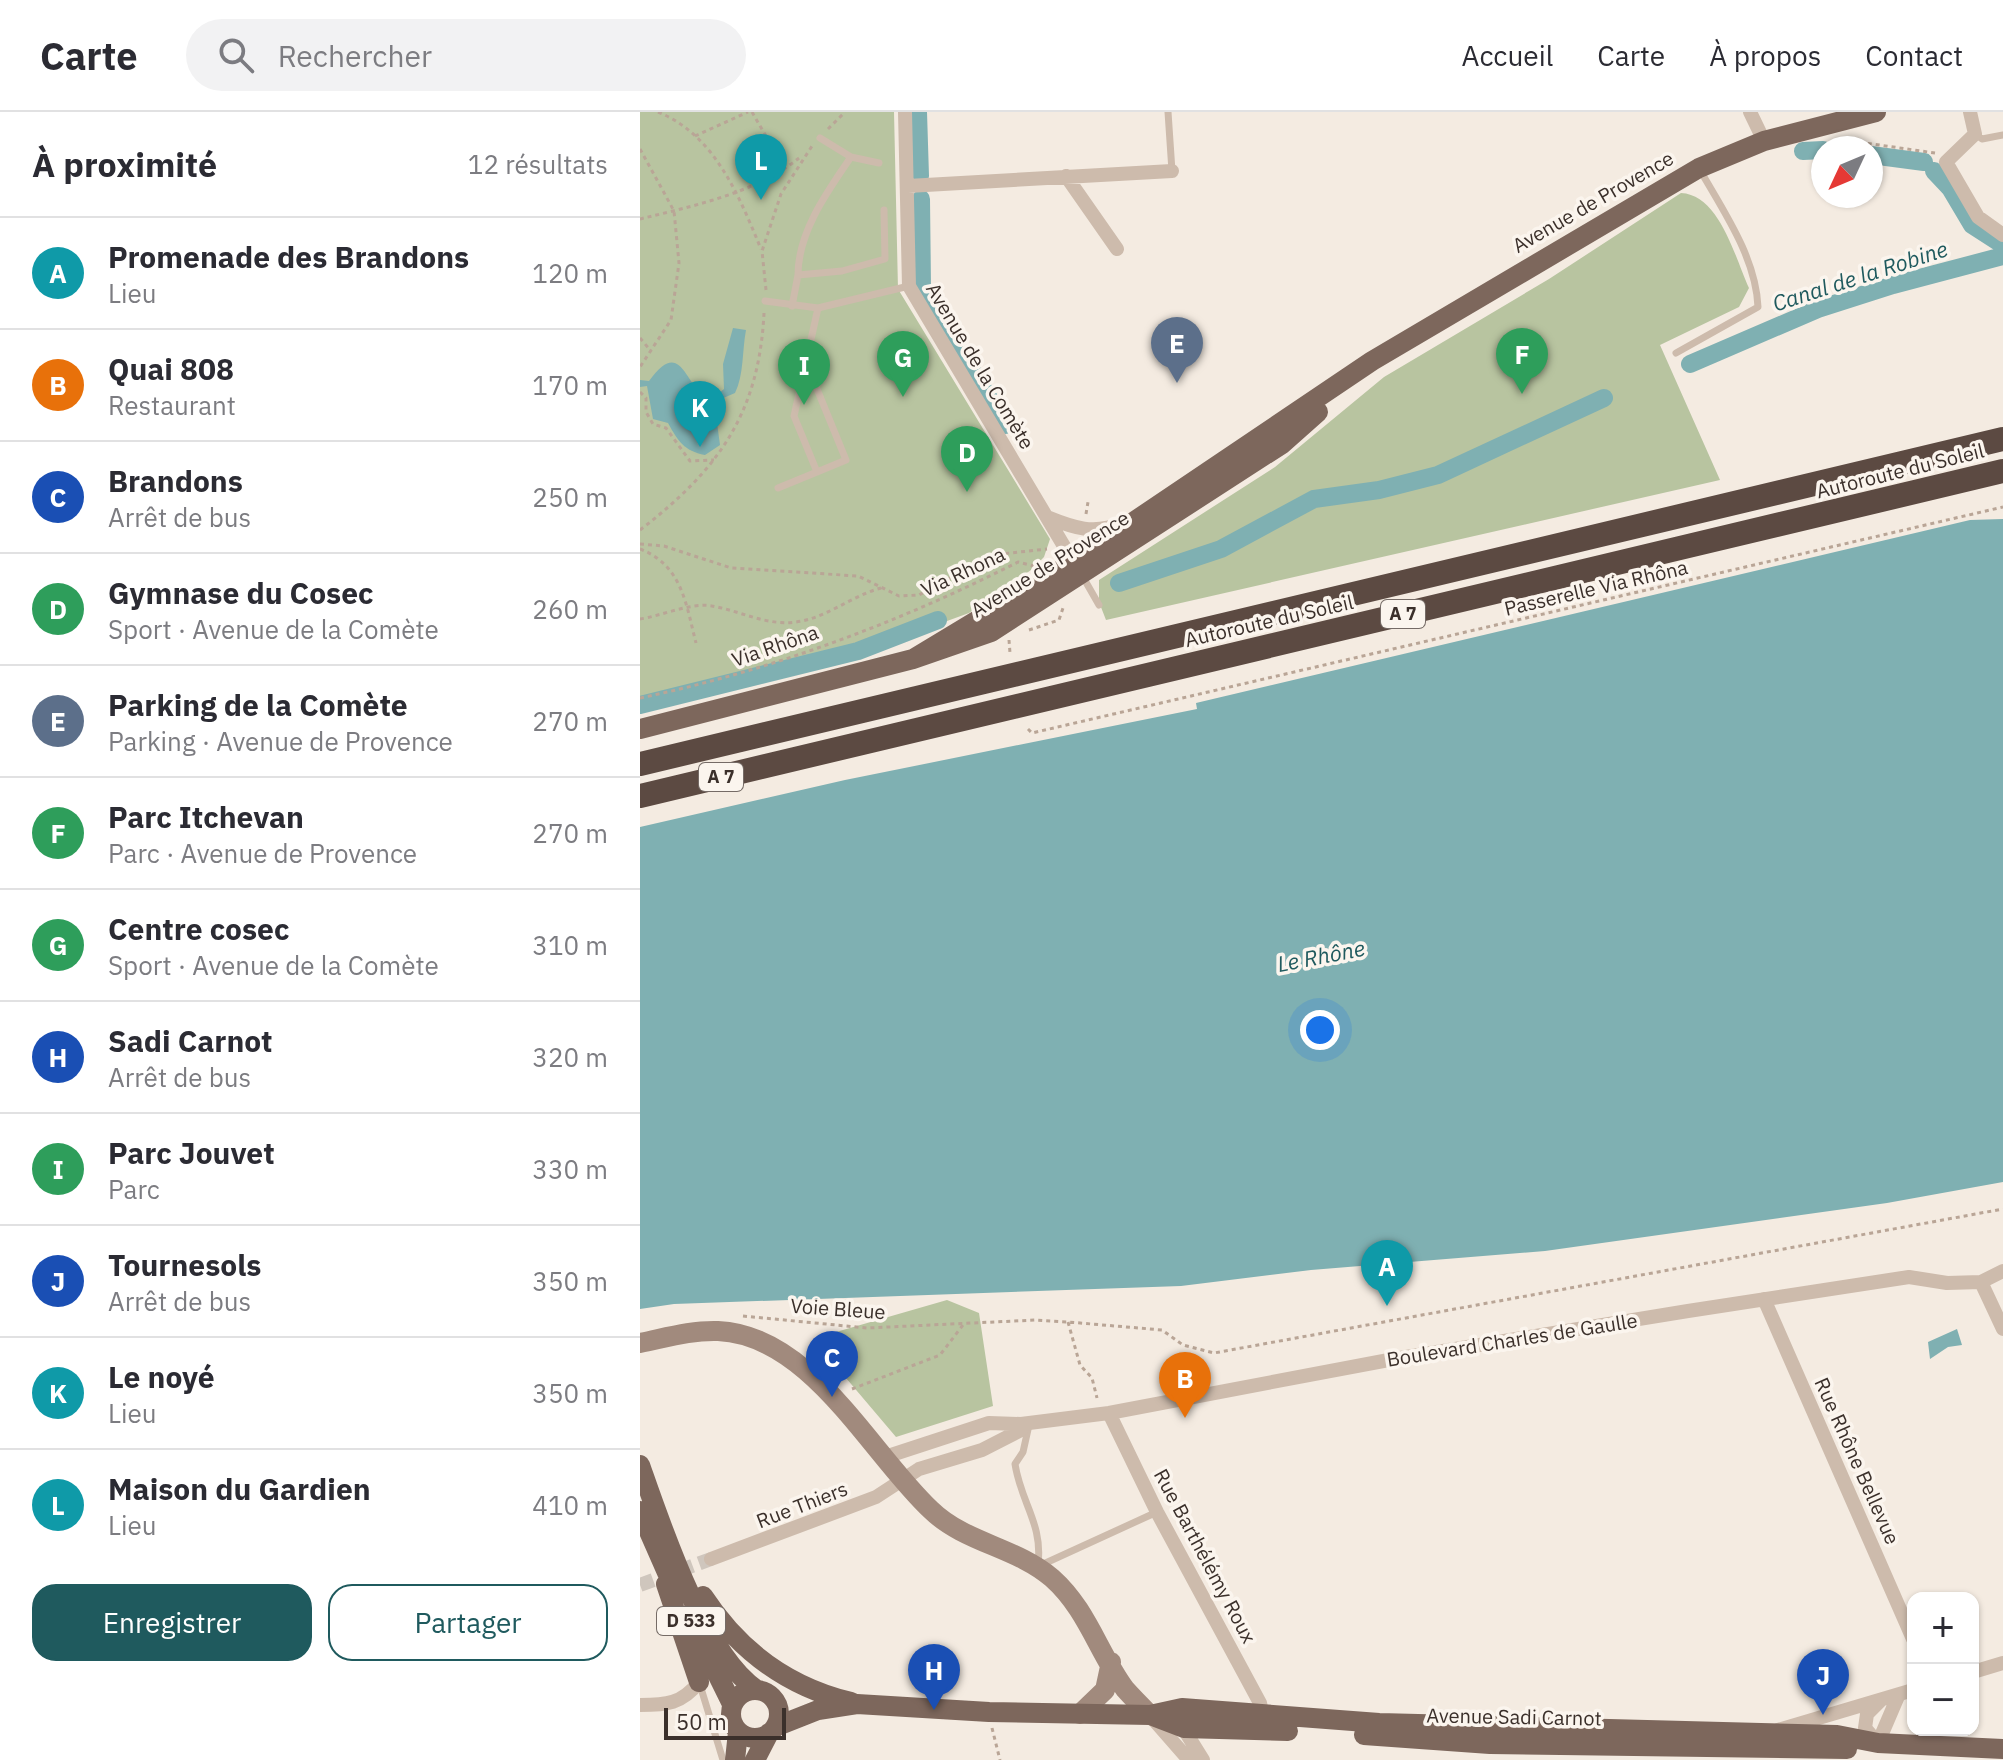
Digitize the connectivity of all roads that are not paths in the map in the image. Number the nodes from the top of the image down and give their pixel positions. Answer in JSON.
{"nodes":[{"id":1,"x":905,"y":112,"type":"edge"},
{"id":2,"x":1168,"y":112,"type":"edge"},
{"id":3,"x":1750,"y":112,"type":"edge"},
{"id":4,"x":1876,"y":112,"type":"edge"},
{"id":5,"x":1970,"y":112,"type":"edge"},
{"id":6,"x":1975,"y":134,"type":"junction"},
{"id":7,"x":2003,"y":135,"type":"edge"},
{"id":8,"x":820,"y":138,"type":"road end"},
{"id":9,"x":1764,"y":141,"type":"junction"},
{"id":10,"x":851,"y":157,"type":"junction"},
{"id":11,"x":879,"y":163,"type":"dead end"},
{"id":12,"x":1699,"y":168,"type":"junction"},
{"id":13,"x":1172,"y":171,"type":"joint"},
{"id":14,"x":1066,"y":176,"type":"junction"},
{"id":15,"x":908,"y":186,"type":"junction"},
{"id":16,"x":884,"y":210,"type":"dead end"},
{"id":17,"x":2003,"y":235,"type":"edge"},
{"id":18,"x":1117,"y":249,"type":"dead end"},
{"id":19,"x":798,"y":275,"type":"junction"},
{"id":20,"x":909,"y":286,"type":"junction"},
{"id":21,"x":765,"y":301,"type":"road end"},
{"id":22,"x":792,"y":306,"type":"junction"},
{"id":23,"x":818,"y":308,"type":"junction"},
{"id":24,"x":1676,"y":353,"type":"dead end"},
{"id":25,"x":806,"y":360,"type":"junction"},
{"id":26,"x":1353,"y":373,"type":"junction"},
{"id":27,"x":2003,"y":439,"type":"edge"},
{"id":28,"x":2003,"y":471,"type":"edge"},
{"id":29,"x":817,"y":472,"type":"junction"},
{"id":30,"x":778,"y":488,"type":"dead end"},
{"id":31,"x":1155,"y":508,"type":"junction"},
{"id":32,"x":1047,"y":517,"type":"junction"},
{"id":33,"x":1078,"y":569,"type":"junction"},
{"id":34,"x":1099,"y":605,"type":"dead end"},
{"id":35,"x":913,"y":659,"type":"junction"},
{"id":36,"x":640,"y":729,"type":"edge"},
{"id":37,"x":640,"y":764,"type":"edge"},
{"id":38,"x":640,"y":796,"type":"edge"},
{"id":39,"x":2003,"y":1271,"type":"edge"},
{"id":40,"x":1981,"y":1282,"type":"junction"},
{"id":41,"x":1764,"y":1299,"type":"junction"},
{"id":42,"x":2003,"y":1329,"type":"edge"},
{"id":43,"x":640,"y":1343,"type":"edge"},
{"id":44,"x":1109,"y":1413,"type":"junction"},
{"id":45,"x":1025,"y":1424,"type":"junction"},
{"id":46,"x":882,"y":1458,"type":"junction"},
{"id":47,"x":640,"y":1465,"type":"edge"},
{"id":48,"x":902,"y":1481,"type":"junction"},
{"id":49,"x":1157,"y":1512,"type":"junction"},
{"id":50,"x":648,"y":1521,"type":"edge"},
{"id":51,"x":670,"y":1546,"type":"junction"},
{"id":52,"x":711,"y":1559,"type":"tunnel mouth"},
{"id":53,"x":1037,"y":1566,"type":"junction"},
{"id":54,"x":1907,"y":1625,"type":"edge"},
{"id":55,"x":1111,"y":1662,"type":"junction"},
{"id":56,"x":2003,"y":1663,"type":"edge"},
{"id":57,"x":1979,"y":1670,"type":"edge"},
{"id":58,"x":699,"y":1682,"type":"junction"},
{"id":59,"x":1906,"y":1692,"type":"edge"},
{"id":60,"x":764,"y":1693,"type":"junction"},
{"id":61,"x":1883,"y":1698,"type":"junction"},
{"id":62,"x":732,"y":1704,"type":"junction"},
{"id":63,"x":857,"y":1704,"type":"junction"},
{"id":64,"x":640,"y":1705,"type":"edge"},
{"id":65,"x":818,"y":1710,"type":"junction"},
{"id":66,"x":1080,"y":1714,"type":"junction"},
{"id":67,"x":1150,"y":1715,"type":"junction"},
{"id":68,"x":1263,"y":1716,"type":"junction"},
{"id":69,"x":772,"y":1730,"type":"junction"},
{"id":70,"x":738,"y":1732,"type":"junction"},
{"id":71,"x":1770,"y":1733,"type":"junction"},
{"id":72,"x":1188,"y":1734,"type":"junction"},
{"id":73,"x":1625,"y":1741,"type":"edge"},
{"id":74,"x":1878,"y":1743,"type":"junction"},
{"id":75,"x":1655,"y":1745,"type":"edge"},
{"id":76,"x":2003,"y":1749,"type":"edge"},
{"id":77,"x":1978,"y":1754,"type":"edge"},
{"id":78,"x":723,"y":1760,"type":"edge"},
{"id":79,"x":735,"y":1760,"type":"edge"},
{"id":80,"x":755,"y":1760,"type":"edge"},
{"id":81,"x":1189,"y":1760,"type":"edge"},
{"id":82,"x":1205,"y":1760,"type":"edge"}],
"edges":[{"from":1,"to":15,"type":"street","name":"Avenue de la Comète"},
{"from":2,"to":13,"type":"lane"},
{"from":3,"to":9,"type":"street"},
{"from":4,"to":9,"type":"main road","name":"Avenue de Provence"},
{"from":5,"to":6,"type":"street"},
{"from":6,"to":7,"type":"lane"},
{"from":6,"to":17,"type":"street"},
{"from":8,"to":10,"type":"lane"},
{"from":9,"to":12,"type":"main road","name":"Avenue de Provence"},
{"from":10,"to":11,"type":"lane"},
{"from":10,"to":19,"type":"lane"},
{"from":12,"to":24,"type":"lane"},
{"from":12,"to":26,"type":"main road","name":"Avenue de Provence"},
{"from":13,"to":14,"type":"street"},
{"from":14,"to":15,"type":"street"},
{"from":14,"to":18,"type":"street"},
{"from":15,"to":20,"type":"street","name":"Avenue de la Comète"},
{"from":16,"to":19,"type":"lane"},
{"from":19,"to":22,"type":"lane"},
{"from":20,"to":23,"type":"lane"},
{"from":20,"to":32,"type":"street","name":"Avenue de la Comète"},
{"from":21,"to":22,"type":"lane"},
{"from":22,"to":23,"type":"lane"},
{"from":23,"to":25,"type":"lane"},
{"from":25,"to":29,"type":"lane"},
{"from":25,"to":29,"type":"lane"},
{"from":26,"to":31,"type":"main road","name":"Avenue de Provence"},
{"from":26,"to":33,"type":"main road","name":"Avenue de Provence"},
{"from":27,"to":37,"type":"highway","name":"Autoroute du Soleil","number":"A 7"},
{"from":28,"to":38,"type":"highway","name":"Autoroute du Soleil","number":"A 7"},
{"from":29,"to":30,"type":"lane"},
{"from":31,"to":32,"type":"street","name":"Avenue de Provence"},
{"from":31,"to":33,"type":"main road","name":"Avenue de Provence"},
{"from":32,"to":33,"type":"street","name":"Avenue de la Comète"},
{"from":33,"to":34,"type":"lane"},
{"from":33,"to":35,"type":"main road","name":"Avenue de Provence"},
{"from":33,"to":35,"type":"main road","name":"Avenue de Provence"},
{"from":35,"to":36,"type":"main road","name":"Avenue de Provence"},
{"from":39,"to":40,"type":"street","name":"Boulevard Charles de Gaulle"},
{"from":40,"to":41,"type":"street","name":"Boulevard Charles de Gaulle"},
{"from":40,"to":42,"type":"street"},
{"from":41,"to":44,"type":"street","name":"Boulevard Charles de Gaulle"},
{"from":41,"to":54,"type":"street","name":"Rue Rhône Bellevue"},
{"from":43,"to":46,"type":"street"},
{"from":44,"to":45,"type":"street","name":"Boulevard Charles de Gaulle"},
{"from":44,"to":49,"type":"street","name":"Rue Barthélémy Roux"},
{"from":45,"to":46,"type":"street","name":"Boulevard Charles de Gaulle"},
{"from":45,"to":48,"type":"street","name":"Boulevard Charles de Gaulle"},
{"from":45,"to":53,"type":"lane"},
{"from":46,"to":48,"type":"street"},
{"from":47,"to":50,"type":"main road","number":"D 533"},
{"from":48,"to":52,"type":"street","name":"Rue Thiers"},
{"from":48,"to":53,"type":"street"},
{"from":49,"to":53,"type":"lane"},
{"from":49,"to":68,"type":"street","name":"Rue Barthélémy Roux"},
{"from":50,"to":51,"type":"main road"},
{"from":50,"to":58,"type":"main road"},
{"from":50,"to":62,"type":"main road","number":"D 533"},
{"from":51,"to":60,"type":"main road","number":"D 533"},
{"from":51,"to":63,"type":"main road"},
{"from":53,"to":55,"type":"street"},
{"from":55,"to":66,"type":"street"},
{"from":55,"to":67,"type":"street"},
{"from":56,"to":57,"type":"street"},
{"from":58,"to":64,"type":"street"},
{"from":58,"to":78,"type":"lane"},
{"from":59,"to":61,"type":"street"},
{"from":59,"to":74,"type":"street"},
{"from":60,"to":62,"type":"main road"},
{"from":60,"to":65,"type":"main road","name":"Avenue Sadi Carnot"},
{"from":60,"to":69,"type":"main road"},
{"from":61,"to":71,"type":"street"},
{"from":61,"to":74,"type":"street"},
{"from":62,"to":70,"type":"main road"},
{"from":63,"to":65,"type":"main road","name":"Avenue Sadi Carnot"},
{"from":63,"to":66,"type":"main road","name":"Avenue Sadi Carnot"},
{"from":65,"to":69,"type":"main road","name":"Avenue Sadi Carnot"},
{"from":66,"to":67,"type":"main road","name":"Avenue Sadi Carnot"},
{"from":67,"to":68,"type":"main road","name":"Avenue Sadi Carnot"},
{"from":67,"to":72,"type":"main road","name":"Avenue Sadi Carnot"},
{"from":67,"to":81,"type":"street"},
{"from":68,"to":73,"type":"main road","name":"Avenue Sadi Carnot"},
{"from":69,"to":70,"type":"main road"},
{"from":69,"to":80,"type":"main road"},
{"from":70,"to":79,"type":"main road"},
{"from":71,"to":74,"type":"main road","name":"Avenue Sadi Carnot"},
{"from":71,"to":75,"type":"main road","name":"Avenue Sadi Carnot"},
{"from":72,"to":73,"type":"main road","name":"Avenue Sadi Carnot"},
{"from":72,"to":82,"type":"street"},
{"from":73,"to":75,"type":"main road","name":"Avenue Sadi Carnot"},
{"from":74,"to":75,"type":"main road","name":"Avenue Sadi Carnot"},
{"from":74,"to":77,"type":"main road","name":"Avenue Sadi Carnot"},
{"from":76,"to":77,"type":"main road","name":"Avenue Sadi Carnot"}]}
